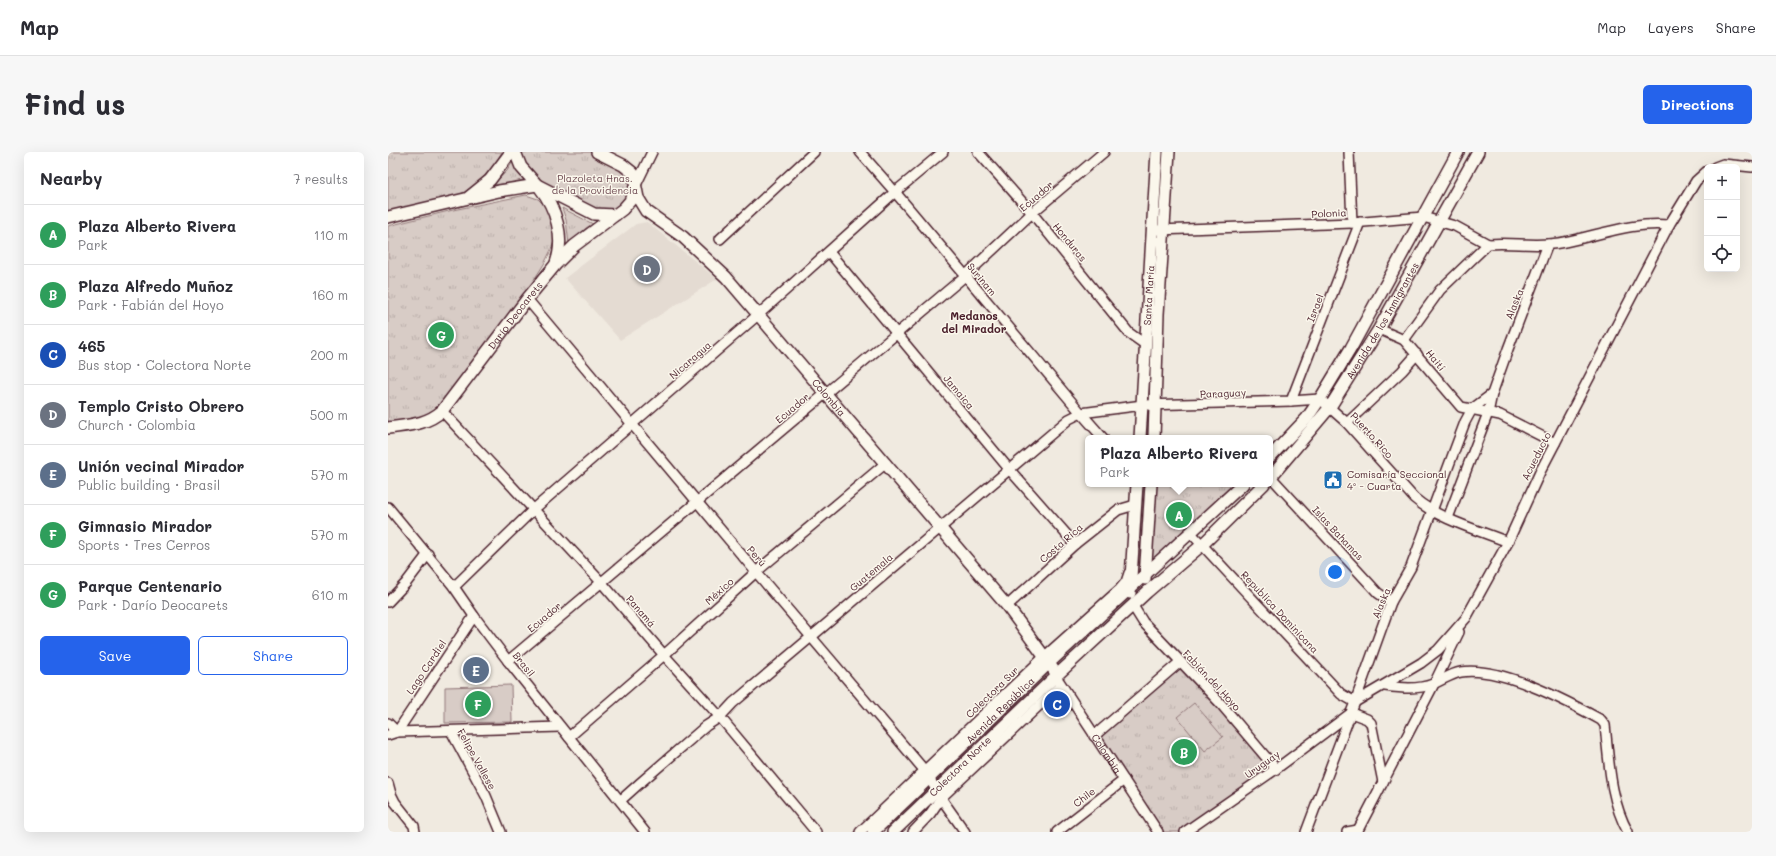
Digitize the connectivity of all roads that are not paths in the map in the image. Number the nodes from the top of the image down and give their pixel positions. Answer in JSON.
{"nodes":[{"id":1,"x":510,"y":152,"type":"edge"},
{"id":2,"x":515,"y":152,"type":"edge"},
{"id":3,"x":597,"y":152,"type":"edge"},
{"id":4,"x":652,"y":152,"type":"edge"},
{"id":5,"x":814,"y":152,"type":"edge"},
{"id":6,"x":860,"y":152,"type":"edge"},
{"id":7,"x":943,"y":152,"type":"edge"},
{"id":8,"x":978,"y":152,"type":"edge"},
{"id":9,"x":1104,"y":152,"type":"edge"},
{"id":10,"x":1157,"y":152,"type":"edge"},
{"id":11,"x":1169,"y":152,"type":"edge"},
{"id":12,"x":1349,"y":152,"type":"edge"},
{"id":13,"x":1458,"y":152,"type":"edge"},
{"id":14,"x":1478,"y":152,"type":"edge"},
{"id":15,"x":1740,"y":166,"type":"edge"},
{"id":16,"x":1752,"y":167,"type":"edge"},
{"id":17,"x":1704,"y":174,"type":"edge"},
{"id":18,"x":537,"y":185,"type":"junction"},
{"id":19,"x":635,"y":187,"type":"junction"},
{"id":20,"x":896,"y":192,"type":"junction"},
{"id":21,"x":464,"y":200,"type":"junction"},
{"id":22,"x":1032,"y":213,"type":"junction"},
{"id":23,"x":615,"y":215,"type":"junction"},
{"id":24,"x":388,"y":217,"type":"edge"},
{"id":25,"x":1423,"y":218,"type":"junction"},
{"id":26,"x":1356,"y":222,"type":"junction"},
{"id":27,"x":1439,"y":222,"type":"junction"},
{"id":28,"x":1669,"y":225,"type":"junction"},
{"id":29,"x":1152,"y":230,"type":"junction"},
{"id":30,"x":1164,"y":231,"type":"junction"},
{"id":31,"x":720,"y":239,"type":"dead end"},
{"id":32,"x":1488,"y":244,"type":"junction"},
{"id":33,"x":1548,"y":244,"type":"junction"},
{"id":34,"x":829,"y":252,"type":"junction"},
{"id":35,"x":556,"y":264,"type":"junction"},
{"id":36,"x":965,"y":276,"type":"junction"},
{"id":37,"x":527,"y":299,"type":"junction"},
{"id":38,"x":759,"y":314,"type":"junction"},
{"id":39,"x":1378,"y":329,"type":"junction"},
{"id":40,"x":896,"y":334,"type":"junction"},
{"id":41,"x":1404,"y":340,"type":"junction"},
{"id":42,"x":1146,"y":345,"type":"junction"},
{"id":43,"x":1417,"y":354,"type":"junction"},
{"id":44,"x":827,"y":393,"type":"junction"},
{"id":45,"x":1492,"y":394,"type":"junction"},
{"id":46,"x":1320,"y":399,"type":"junction"},
{"id":47,"x":1291,"y":401,"type":"junction"},
{"id":48,"x":1143,"y":405,"type":"junction"},
{"id":49,"x":1155,"y":406,"type":"junction"},
{"id":50,"x":1330,"y":407,"type":"junction"},
{"id":51,"x":1472,"y":409,"type":"junction"},
{"id":52,"x":442,"y":411,"type":"junction"},
{"id":53,"x":1081,"y":413,"type":"junction"},
{"id":54,"x":1488,"y":413,"type":"junction"},
{"id":55,"x":1347,"y":423,"type":"junction"},
{"id":56,"x":633,"y":424,"type":"junction"},
{"id":57,"x":388,"y":428,"type":"edge"},
{"id":58,"x":1100,"y":435,"type":"edge"},
{"id":59,"x":1140,"y":435,"type":"edge"},
{"id":60,"x":1154,"y":435,"type":"edge"},
{"id":61,"x":1555,"y":443,"type":"junction"},
{"id":62,"x":1273,"y":454,"type":"edge"},
{"id":63,"x":886,"y":463,"type":"junction"},
{"id":64,"x":1009,"y":469,"type":"junction"},
{"id":65,"x":1273,"y":474,"type":"edge"},
{"id":66,"x":1273,"y":485,"type":"edge"},
{"id":67,"x":1137,"y":487,"type":"edge"},
{"id":68,"x":1151,"y":487,"type":"edge"},
{"id":69,"x":1240,"y":487,"type":"edge"},
{"id":70,"x":1261,"y":487,"type":"edge"},
{"id":71,"x":698,"y":502,"type":"junction"},
{"id":72,"x":1135,"y":505,"type":"junction"},
{"id":73,"x":388,"y":507,"type":"edge"},
{"id":74,"x":533,"y":510,"type":"junction"},
{"id":75,"x":1432,"y":510,"type":"junction"},
{"id":76,"x":1448,"y":518,"type":"junction"},
{"id":77,"x":940,"y":528,"type":"junction"},
{"id":78,"x":1191,"y":533,"type":"junction"},
{"id":79,"x":1508,"y":542,"type":"junction"},
{"id":80,"x":1075,"y":544,"type":"junction"},
{"id":81,"x":1202,"y":545,"type":"junction"},
{"id":82,"x":428,"y":554,"type":"junction"},
{"id":83,"x":1131,"y":564,"type":"junction"},
{"id":84,"x":756,"y":572,"type":"junction"},
{"id":85,"x":1144,"y":576,"type":"junction"},
{"id":86,"x":602,"y":583,"type":"junction"},
{"id":87,"x":454,"y":587,"type":"junction"},
{"id":88,"x":1129,"y":590,"type":"junction"},
{"id":89,"x":1147,"y":592,"type":"junction"},
{"id":90,"x":388,"y":602,"type":"edge"},
{"id":91,"x":1391,"y":602,"type":"junction"},
{"id":92,"x":1007,"y":606,"type":"junction"},
{"id":93,"x":1133,"y":606,"type":"junction"},
{"id":94,"x":474,"y":616,"type":"junction"},
{"id":95,"x":1466,"y":618,"type":"junction"},
{"id":96,"x":811,"y":637,"type":"junction"},
{"id":97,"x":664,"y":655,"type":"junction"},
{"id":98,"x":1047,"y":659,"type":"junction"},
{"id":99,"x":508,"y":661,"type":"junction"},
{"id":100,"x":1180,"y":662,"type":"junction"},
{"id":101,"x":1059,"y":680,"type":"junction"},
{"id":102,"x":1434,"y":684,"type":"junction"},
{"id":103,"x":1384,"y":686,"type":"junction"},
{"id":104,"x":1355,"y":702,"type":"junction"},
{"id":105,"x":1351,"y":713,"type":"junction"},
{"id":106,"x":720,"y":717,"type":"junction"},
{"id":107,"x":388,"y":723,"type":"edge"},
{"id":108,"x":560,"y":727,"type":"junction"},
{"id":109,"x":451,"y":731,"type":"junction"},
{"id":110,"x":392,"y":733,"type":"edge"},
{"id":111,"x":1094,"y":736,"type":"junction"},
{"id":112,"x":569,"y":737,"type":"junction"},
{"id":113,"x":1276,"y":769,"type":"junction"},
{"id":114,"x":927,"y":774,"type":"junction"},
{"id":115,"x":1124,"y":780,"type":"junction"},
{"id":116,"x":1383,"y":782,"type":"junction"},
{"id":117,"x":388,"y":783,"type":"edge"},
{"id":118,"x":939,"y":794,"type":"junction"},
{"id":119,"x":621,"y":800,"type":"junction"},
{"id":120,"x":1357,"y":831,"type":"edge"},
{"id":121,"x":415,"y":832,"type":"edge"},
{"id":122,"x":501,"y":832,"type":"edge"},
{"id":123,"x":646,"y":832,"type":"edge"},
{"id":124,"x":816,"y":832,"type":"edge"},
{"id":125,"x":860,"y":832,"type":"edge"},
{"id":126,"x":873,"y":832,"type":"edge"},
{"id":127,"x":893,"y":832,"type":"edge"},
{"id":128,"x":912,"y":832,"type":"edge"},
{"id":129,"x":965,"y":832,"type":"edge"},
{"id":130,"x":1057,"y":832,"type":"edge"},
{"id":131,"x":1158,"y":832,"type":"edge"},
{"id":132,"x":1185,"y":832,"type":"edge"},
{"id":133,"x":1306,"y":832,"type":"edge"},
{"id":134,"x":1347,"y":832,"type":"edge"},
{"id":135,"x":1628,"y":832,"type":"edge"}],
"edges":[{"from":1,"to":21,"type":"street"},
{"from":2,"to":18,"type":"street"},
{"from":3,"to":19,"type":"street","name":"Colombia"},
{"from":4,"to":19,"type":"street"},
{"from":5,"to":31,"type":"street"},
{"from":6,"to":20,"type":"street","name":"Surinam"},
{"from":7,"to":20,"type":"street","name":"Nicaragua"},
{"from":8,"to":22,"type":"street","name":"Honduras"},
{"from":9,"to":22,"type":"street","name":"Ecuador"},
{"from":10,"to":29,"type":"street","name":"Santa María"},
{"from":11,"to":30,"type":"street","name":"Santa María"},
{"from":12,"to":26,"type":"street"},
{"from":13,"to":25,"type":"street","name":"Avenida de los Inmigrantes"},
{"from":14,"to":27,"type":"street","name":"Avenida de los Inmigrantes"},
{"from":15,"to":16,"type":"street"},
{"from":17,"to":28,"type":"street","name":"Acueducto"},
{"from":18,"to":21,"type":"street"},
{"from":18,"to":23,"type":"street"},
{"from":18,"to":35,"type":"street"},
{"from":19,"to":23,"type":"street","name":"Darío Deocarets"},
{"from":19,"to":38,"type":"street","name":"Colombia"},
{"from":20,"to":34,"type":"street","name":"Nicaragua"},
{"from":20,"to":36,"type":"street","name":"Surinam"},
{"from":21,"to":24,"type":"street"},
{"from":22,"to":36,"type":"street","name":"Ecuador"},
{"from":22,"to":42,"type":"street","name":"Honduras"},
{"from":23,"to":35,"type":"street","name":"Darío Deocarets"},
{"from":25,"to":26,"type":"street","name":"Polonia"},
{"from":25,"to":27,"type":"street","name":"Polonia"},
{"from":25,"to":46,"type":"street","name":"Avenida de los Inmigrantes"},
{"from":26,"to":30,"type":"street","name":"Polonia"},
{"from":26,"to":47,"type":"street","name":"Israel"},
{"from":27,"to":32,"type":"street","name":"Polonia"},
{"from":27,"to":39,"type":"street","name":"Avenida de los Inmigrantes"},
{"from":28,"to":33,"type":"street"},
{"from":28,"to":61,"type":"street","name":"Acueducto"},
{"from":29,"to":30,"type":"street","name":"Polonia"},
{"from":29,"to":42,"type":"street","name":"Santa María"},
{"from":30,"to":49,"type":"street","name":"Santa María"},
{"from":32,"to":33,"type":"street"},
{"from":32,"to":41,"type":"street"},
{"from":33,"to":45,"type":"street","name":"Alaska"},
{"from":34,"to":38,"type":"street","name":"Nicaragua"},
{"from":34,"to":40,"type":"street","name":"Jamaica"},
{"from":35,"to":37,"type":"street","name":"Darío Deocarets"},
{"from":36,"to":40,"type":"street","name":"Ecuador"},
{"from":36,"to":53,"type":"street","name":"Surinam"},
{"from":37,"to":52,"type":"street","name":"Darío Deocarets"},
{"from":37,"to":56,"type":"street","name":"Perú"},
{"from":38,"to":44,"type":"street","name":"Colombia"},
{"from":38,"to":56,"type":"street","name":"Nicaragua"},
{"from":39,"to":41,"type":"street","name":"Haití"},
{"from":39,"to":50,"type":"street","name":"Avenida de los Inmigrantes"},
{"from":40,"to":44,"type":"street","name":"Ecuador"},
{"from":40,"to":64,"type":"street","name":"Jamaica"},
{"from":41,"to":43,"type":"street","name":"Haití"},
{"from":42,"to":48,"type":"street","name":"Santa María"},
{"from":43,"to":51,"type":"street","name":"Haití"},
{"from":43,"to":55,"type":"street"},
{"from":44,"to":63,"type":"street","name":"Colombia"},
{"from":44,"to":71,"type":"street","name":"Ecuador"},
{"from":45,"to":51,"type":"street","name":"Alaska"},
{"from":45,"to":54,"type":"street","name":"Alaska"},
{"from":46,"to":47,"type":"street","name":"Paraguay"},
{"from":46,"to":50,"type":"street","name":"Puerto Rico"},
{"from":46,"to":62,"type":"street","name":"Avenida de los Inmigrantes"},
{"from":47,"to":49,"type":"street","name":"Paraguay"},
{"from":48,"to":49,"type":"street","name":"Guatemala"},
{"from":48,"to":53,"type":"street","name":"Guatemala"},
{"from":48,"to":59,"type":"street","name":"Santa María"},
{"from":49,"to":60,"type":"street","name":"Santa María"},
{"from":50,"to":55,"type":"street","name":"Puerto Rico"},
{"from":50,"to":65,"type":"street","name":"Avenida de los Inmigrantes"},
{"from":51,"to":54,"type":"street","name":"Haití"},
{"from":51,"to":75,"type":"street","name":"Alaska"},
{"from":52,"to":57,"type":"street","name":"Darío Deocarets"},
{"from":52,"to":74,"type":"street","name":"Panamá"},
{"from":53,"to":58,"type":"street","name":"Surinam"},
{"from":53,"to":64,"type":"street","name":"Guatemala"},
{"from":54,"to":61,"type":"street","name":"Haití"},
{"from":54,"to":76,"type":"street","name":"Alaska"},
{"from":55,"to":75,"type":"street","name":"Puerto Rico"},
{"from":56,"to":71,"type":"street","name":"Perú"},
{"from":56,"to":74,"type":"street","name":"Nicaragua"},
{"from":61,"to":79,"type":"street","name":"Acueducto"},
{"from":63,"to":77,"type":"street","name":"Colombia"},
{"from":63,"to":84,"type":"street","name":"México"},
{"from":64,"to":77,"type":"street","name":"Guatemala"},
{"from":64,"to":80,"type":"street","name":"Jamaica"},
{"from":66,"to":91,"type":"street","name":"Islas Bahamas"},
{"from":67,"to":72,"type":"street"},
{"from":68,"to":85,"type":"street"},
{"from":69,"to":78,"type":"street"},
{"from":70,"to":81,"type":"street","name":"Avenida de los Inmigrantes"},
{"from":71,"to":84,"type":"street","name":"Perú"},
{"from":71,"to":86,"type":"street","name":"Ecuador"},
{"from":72,"to":80,"type":"street","name":"Costa Rica"},
{"from":72,"to":83,"type":"street"},
{"from":73,"to":82,"type":"street","name":"Brasil"},
{"from":74,"to":86,"type":"street","name":"Panamá"},
{"from":74,"to":87,"type":"street","name":"Nicaragua"},
{"from":75,"to":76,"type":"street","name":"Puerto Rico"},
{"from":75,"to":91,"type":"street","name":"Alaska"},
{"from":76,"to":79,"type":"street","name":"Puerto Rico"},
{"from":77,"to":92,"type":"street","name":"Colombia"},
{"from":77,"to":96,"type":"street","name":"Guatemala"},
{"from":78,"to":81,"type":"street","name":"Republica Dominicana"},
{"from":78,"to":85,"type":"street"},
{"from":79,"to":95,"type":"street","name":"Acueducto"},
{"from":80,"to":92,"type":"street","name":"Costa Rica"},
{"from":81,"to":89,"type":"street","name":"Avenida de los Inmigrantes"},
{"from":81,"to":104,"type":"street","name":"Republica Dominicana"},
{"from":82,"to":87,"type":"street","name":"Brasil"},
{"from":82,"to":90,"type":"street"},
{"from":83,"to":88,"type":"street"},
{"from":83,"to":98,"type":"street"},
{"from":84,"to":96,"type":"street","name":"Perú"},
{"from":84,"to":97,"type":"street","name":"México"},
{"from":85,"to":88,"type":"street"},
{"from":85,"to":89,"type":"street"},
{"from":86,"to":97,"type":"street","name":"Panamá"},
{"from":86,"to":99,"type":"street","name":"Ecuador"},
{"from":87,"to":94,"type":"street","name":"Brasil"},
{"from":88,"to":93,"type":"street"},
{"from":88,"to":98,"type":"street","name":"Avenida República"},
{"from":89,"to":93,"type":"street","name":"Avenida República"},
{"from":91,"to":104,"type":"street","name":"Alaska"},
{"from":92,"to":98,"type":"street","name":"Colombia"},
{"from":93,"to":100,"type":"street","name":"Fabián del Hoyo"},
{"from":93,"to":101,"type":"street","name":"Avenida República"},
{"from":94,"to":99,"type":"street","name":"Brasil"},
{"from":94,"to":110,"type":"street","name":"Lago Cardiel"},
{"from":95,"to":102,"type":"street"},
{"from":95,"to":103,"type":"street","name":"Acueducto"},
{"from":96,"to":106,"type":"street","name":"Guatemala"},
{"from":96,"to":114,"type":"street","name":"Perú"},
{"from":97,"to":106,"type":"street","name":"Panamá"},
{"from":97,"to":112,"type":"street","name":"México"},
{"from":98,"to":101,"type":"street","name":"Colombia"},
{"from":98,"to":114,"type":"street","name":"Avenida República"},
{"from":99,"to":108,"type":"street","name":"Brasil"},
{"from":100,"to":111,"type":"street"},
{"from":100,"to":113,"type":"street","name":"Fabián del Hoyo"},
{"from":101,"to":111,"type":"street","name":"Colombia"},
{"from":101,"to":118,"type":"street","name":"Avenida República"},
{"from":102,"to":103,"type":"street"},
{"from":102,"to":116,"type":"street"},
{"from":102,"to":135,"type":"street"},
{"from":103,"to":104,"type":"street","name":"Acueducto"},
{"from":104,"to":105,"type":"street","name":"Alaska"},
{"from":105,"to":113,"type":"street","name":"Uruguay"},
{"from":105,"to":116,"type":"street"},
{"from":105,"to":133,"type":"street","name":"Alaska"},
{"from":106,"to":119,"type":"street","name":"Guatemala"},
{"from":106,"to":124,"type":"street","name":"Panamá"},
{"from":107,"to":110,"type":"street"},
{"from":108,"to":109,"type":"street"},
{"from":108,"to":112,"type":"street","name":"Brasil"},
{"from":109,"to":110,"type":"street","name":"Felipe Vallese"},
{"from":109,"to":122,"type":"street","name":"Felipe Vallese"},
{"from":111,"to":115,"type":"street","name":"Colombia"},
{"from":112,"to":119,"type":"street","name":"Brasil"},
{"from":113,"to":132,"type":"street","name":"Uruguay"},
{"from":114,"to":118,"type":"street","name":"Perú"},
{"from":114,"to":125,"type":"street"},
{"from":114,"to":126,"type":"street","name":"Avenida República"},
{"from":115,"to":130,"type":"street","name":"Chile"},
{"from":115,"to":131,"type":"street","name":"Colombia"},
{"from":116,"to":120,"type":"street"},
{"from":117,"to":121,"type":"street"},
{"from":118,"to":127,"type":"street","name":"Avenida República"},
{"from":118,"to":128,"type":"street","name":"Colectora Norte"},
{"from":118,"to":129,"type":"street","name":"Perú"},
{"from":119,"to":123,"type":"street","name":"Brasil"},
{"from":120,"to":134,"type":"street"}]}
